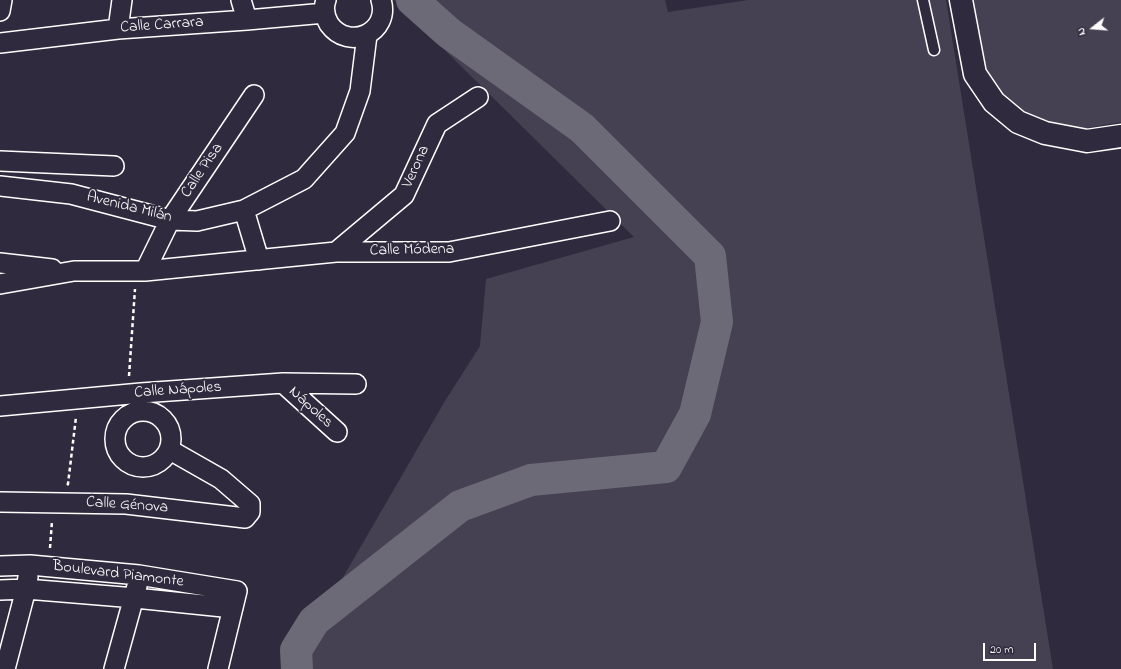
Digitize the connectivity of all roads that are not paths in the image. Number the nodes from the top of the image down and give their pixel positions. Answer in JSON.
{"nodes":[{"id":1,"x":2,"y":0,"type":"edge"},
{"id":2,"x":122,"y":0,"type":"edge"},
{"id":3,"x":241,"y":0,"type":"edge"},
{"id":4,"x":380,"y":0,"type":"edge"},
{"id":5,"x":924,"y":0,"type":"edge"},
{"id":6,"x":960,"y":0,"type":"edge"},
{"id":7,"x":325,"y":6,"type":"edge"},
{"id":8,"x":0,"y":11,"type":"edge"},
{"id":9,"x":247,"y":20,"type":"junction"},
{"id":10,"x":118,"y":29,"type":"junction"},
{"id":11,"x":367,"y":35,"type":"junction"},
{"id":12,"x":0,"y":43,"type":"edge"},
{"id":13,"x":934,"y":50,"type":"dead end"},
{"id":14,"x":254,"y":95,"type":"dead end"},
{"id":15,"x":478,"y":97,"type":"dead end"},
{"id":16,"x":1121,"y":136,"type":"edge"},
{"id":17,"x":0,"y":161,"type":"edge"},
{"id":18,"x":114,"y":166,"type":"dead end"},
{"id":19,"x":0,"y":186,"type":"edge"},
{"id":20,"x":244,"y":210,"type":"junction"},
{"id":21,"x":170,"y":220,"type":"junction"},
{"id":22,"x":610,"y":220,"type":"dead end"},
{"id":23,"x":336,"y":252,"type":"junction"},
{"id":24,"x":260,"y":260,"type":"junction"},
{"id":25,"x":0,"y":263,"type":"edge"},
{"id":26,"x":74,"y":271,"type":"junction"},
{"id":27,"x":140,"y":271,"type":"junction"},
{"id":28,"x":0,"y":284,"type":"edge"},
{"id":29,"x":283,"y":383,"type":"junction"},
{"id":30,"x":356,"y":384,"type":"dead end"},
{"id":31,"x":137,"y":399,"type":"junction"},
{"id":32,"x":0,"y":406,"type":"edge"},
{"id":33,"x":337,"y":432,"type":"dead end"},
{"id":34,"x":170,"y":450,"type":"junction"},
{"id":35,"x":0,"y":502,"type":"edge"},
{"id":36,"x":30,"y":565,"type":"junction"},
{"id":37,"x":0,"y":566,"type":"edge"},
{"id":38,"x":139,"y":575,"type":"junction"},
{"id":39,"x":26,"y":589,"type":"junction"},
{"id":40,"x":0,"y":590,"type":"edge"},
{"id":41,"x":135,"y":598,"type":"junction"},
{"id":42,"x":235,"y":600,"type":"junction"},
{"id":43,"x":5,"y":669,"type":"edge"},
{"id":44,"x":114,"y":669,"type":"edge"},
{"id":45,"x":218,"y":669,"type":"edge"}],
"edges":[{"from":1,"to":8,"type":"street"},
{"from":2,"to":10,"type":"street"},
{"from":3,"to":9,"type":"street"},
{"from":4,"to":11,"type":"street"},
{"from":5,"to":13,"type":"lane"},
{"from":6,"to":16,"type":"street"},
{"from":7,"to":9,"type":"street","name":"Calle Carrara"},
{"from":7,"to":11,"type":"street"},
{"from":9,"to":10,"type":"street","name":"Calle Carrara"},
{"from":10,"to":12,"type":"street","name":"Calle Carrara"},
{"from":11,"to":20,"type":"street","name":"Avenida Milán"},
{"from":14,"to":21,"type":"street","name":"Calle Pisa"},
{"from":15,"to":23,"type":"street","name":"Verona"},
{"from":17,"to":18,"type":"street"},
{"from":19,"to":21,"type":"street","name":"Avenida Milán"},
{"from":20,"to":21,"type":"street","name":"Avenida Milán"},
{"from":20,"to":24,"type":"street"},
{"from":21,"to":27,"type":"street","name":"Calle Pisa"},
{"from":22,"to":23,"type":"street","name":"Calle Módena"},
{"from":23,"to":24,"type":"street","name":"Calle Módena"},
{"from":24,"to":27,"type":"street","name":"Calle Módena"},
{"from":25,"to":26,"type":"street","name":"Calle Módena"},
{"from":26,"to":27,"type":"street","name":"Calle Módena"},
{"from":26,"to":28,"type":"street","name":"Calle Módena"},
{"from":29,"to":30,"type":"street","name":"Calle Nápoles"},
{"from":29,"to":31,"type":"street","name":"Calle Nápoles"},
{"from":29,"to":33,"type":"street","name":"Nápoles"},
{"from":31,"to":32,"type":"street","name":"Calle Nápoles"},
{"from":31,"to":34,"type":"street"},
{"from":31,"to":34,"type":"street"},
{"from":34,"to":35,"type":"street","name":"Calle Génova"},
{"from":36,"to":37,"type":"street","name":"Boulevard Piamonte"},
{"from":36,"to":38,"type":"street","name":"Boulevard Piamonte"},
{"from":36,"to":39,"type":"street"},
{"from":38,"to":41,"type":"street"},
{"from":38,"to":42,"type":"street","name":"Boulevard Piamonte"},
{"from":39,"to":40,"type":"street","name":"Boulevard Piamonte"},
{"from":39,"to":41,"type":"street","name":"Boulevard Piamonte"},
{"from":39,"to":43,"type":"street"},
{"from":41,"to":42,"type":"street","name":"Boulevard Piamonte"},
{"from":41,"to":44,"type":"street"},
{"from":42,"to":45,"type":"street"}]}
